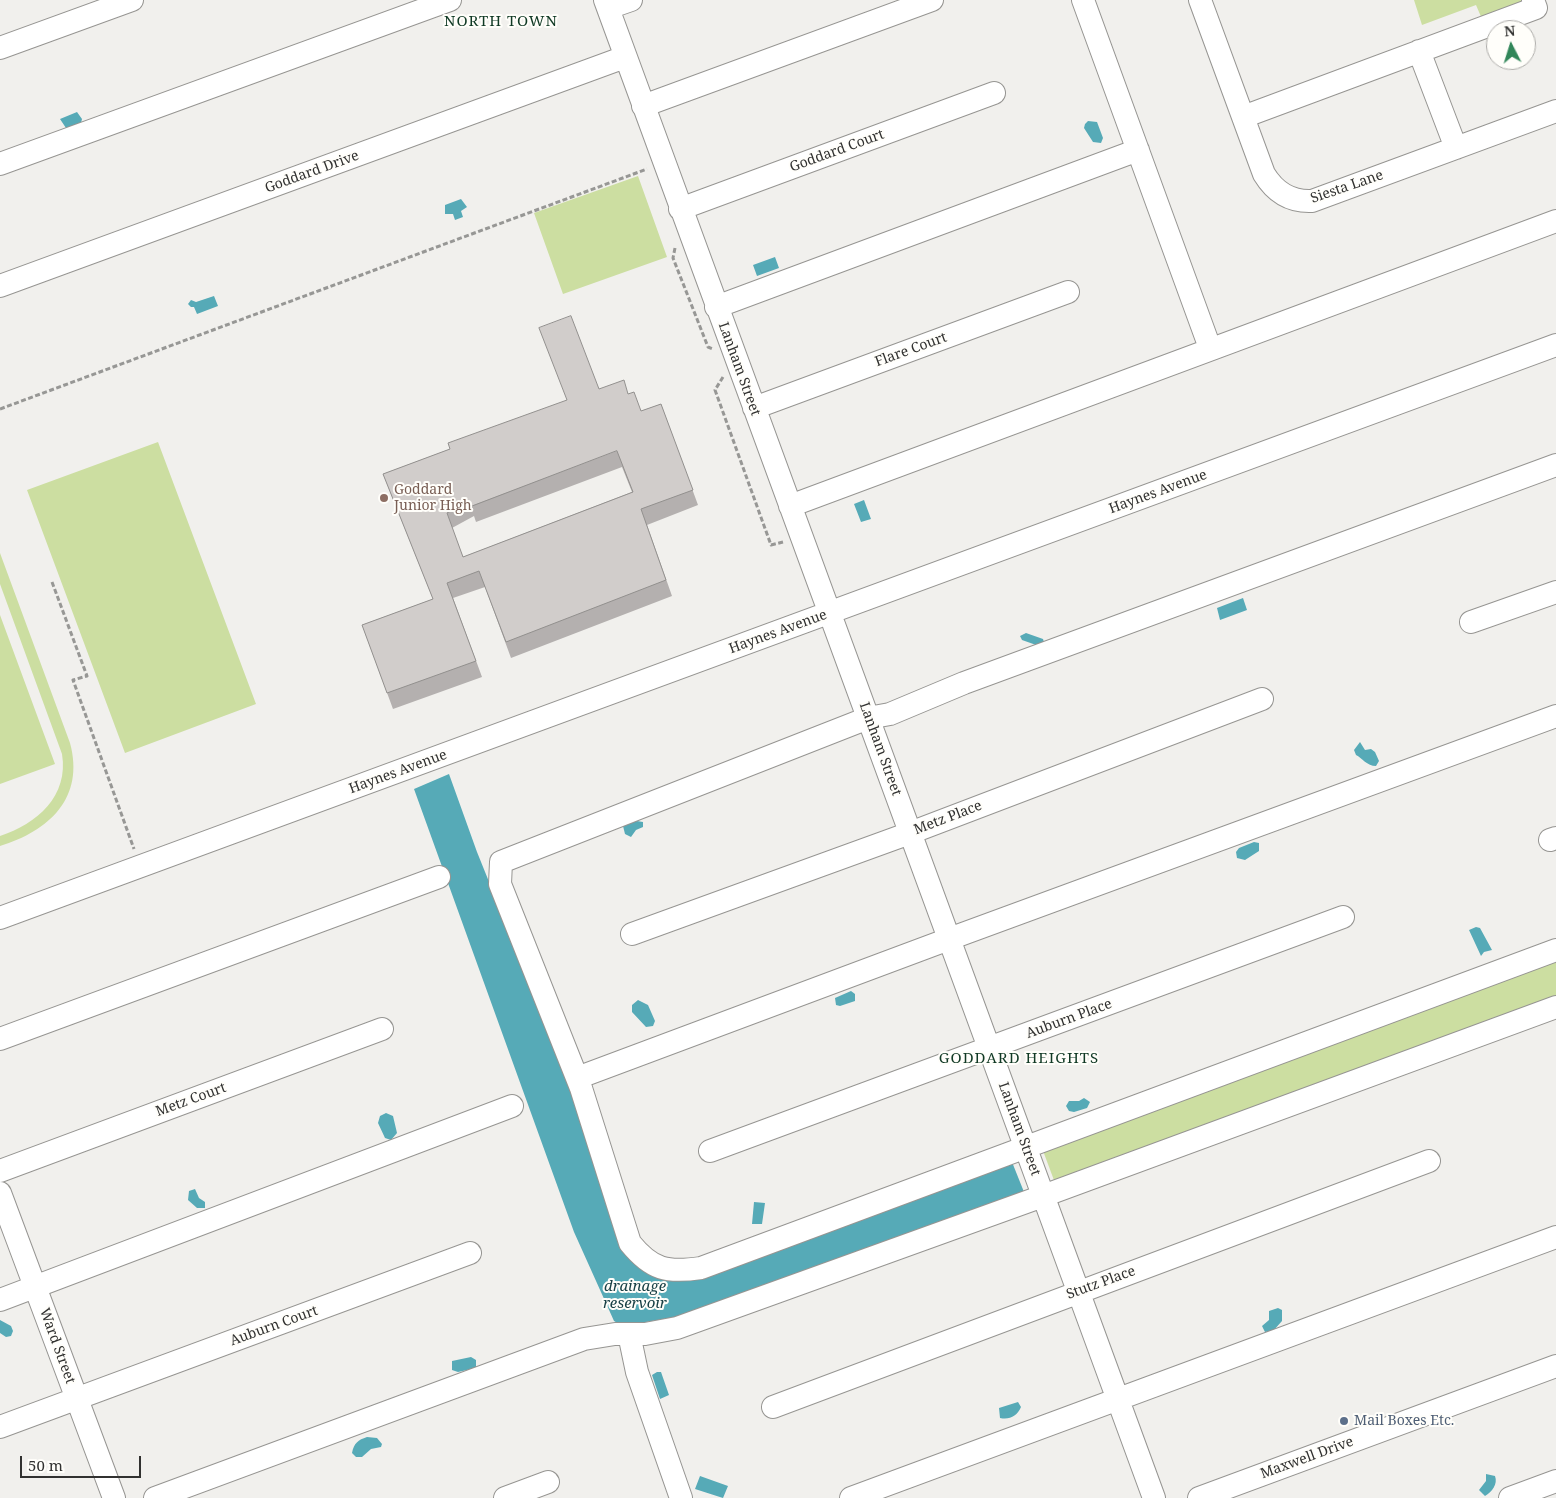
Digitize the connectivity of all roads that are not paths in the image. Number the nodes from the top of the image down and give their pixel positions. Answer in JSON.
{"nodes":[{"id":1,"x":132,"y":0,"type":"edge"},
{"id":2,"x":450,"y":0,"type":"edge"},
{"id":3,"x":631,"y":0,"type":"edge"},
{"id":4,"x":932,"y":0,"type":"edge"},
{"id":5,"x":1083,"y":0,"type":"edge"},
{"id":6,"x":1200,"y":0,"type":"edge"},
{"id":7,"x":1533,"y":0,"type":"edge"},
{"id":8,"x":607,"y":4,"type":"edge"},
{"id":9,"x":0,"y":48,"type":"edge"},
{"id":10,"x":1419,"y":52,"type":"junction"},
{"id":11,"x":625,"y":57,"type":"junction"},
{"id":12,"x":994,"y":93,"type":"dead end"},
{"id":13,"x":643,"y":106,"type":"junction"},
{"id":14,"x":1556,"y":111,"type":"edge"},
{"id":15,"x":1243,"y":117,"type":"junction"},
{"id":16,"x":1456,"y":148,"type":"junction"},
{"id":17,"x":1138,"y":150,"type":"junction"},
{"id":18,"x":0,"y":164,"type":"edge"},
{"id":19,"x":680,"y":208,"type":"junction"},
{"id":20,"x":1556,"y":221,"type":"edge"},
{"id":21,"x":0,"y":286,"type":"edge"},
{"id":22,"x":1068,"y":292,"type":"dead end"},
{"id":23,"x":716,"y":307,"type":"junction"},
{"id":24,"x":1556,"y":344,"type":"edge"},
{"id":25,"x":1210,"y":348,"type":"junction"},
{"id":26,"x":754,"y":408,"type":"junction"},
{"id":27,"x":1556,"y":465,"type":"edge"},
{"id":28,"x":790,"y":506,"type":"junction"},
{"id":29,"x":1556,"y":592,"type":"edge"},
{"id":30,"x":830,"y":613,"type":"junction"},
{"id":31,"x":1471,"y":622,"type":"dead end"},
{"id":32,"x":1262,"y":699,"type":"dead end"},
{"id":33,"x":1556,"y":716,"type":"edge"},
{"id":34,"x":868,"y":718,"type":"junction"},
{"id":35,"x":910,"y":833,"type":"junction"},
{"id":36,"x":439,"y":877,"type":"dead end"},
{"id":37,"x":1343,"y":917,"type":"dead end"},
{"id":38,"x":0,"y":918,"type":"edge"},
{"id":39,"x":632,"y":934,"type":"dead end"},
{"id":40,"x":949,"y":938,"type":"junction"},
{"id":41,"x":1556,"y":950,"type":"edge"},
{"id":42,"x":1556,"y":1007,"type":"edge"},
{"id":43,"x":382,"y":1029,"type":"dead end"},
{"id":44,"x":0,"y":1039,"type":"edge"},
{"id":45,"x":990,"y":1048,"type":"junction"},
{"id":46,"x":577,"y":1078,"type":"junction"},
{"id":47,"x":512,"y":1106,"type":"dead end"},
{"id":48,"x":1025,"y":1146,"type":"junction"},
{"id":49,"x":710,"y":1151,"type":"dead end"},
{"id":50,"x":1429,"y":1161,"type":"dead end"},
{"id":51,"x":0,"y":1171,"type":"edge"},
{"id":52,"x":0,"y":1193,"type":"edge"},
{"id":53,"x":1043,"y":1196,"type":"junction"},
{"id":54,"x":1556,"y":1237,"type":"edge"},
{"id":55,"x":470,"y":1253,"type":"dead end"},
{"id":56,"x":35,"y":1287,"type":"junction"},
{"id":57,"x":1078,"y":1292,"type":"junction"},
{"id":58,"x":0,"y":1300,"type":"edge"},
{"id":59,"x":629,"y":1334,"type":"junction"},
{"id":60,"x":1556,"y":1366,"type":"edge"},
{"id":61,"x":77,"y":1399,"type":"junction"},
{"id":62,"x":1118,"y":1400,"type":"junction"},
{"id":63,"x":773,"y":1407,"type":"dead end"},
{"id":64,"x":0,"y":1427,"type":"edge"},
{"id":65,"x":1556,"y":1481,"type":"edge"},
{"id":66,"x":548,"y":1482,"type":"dead end"},
{"id":67,"x":114,"y":1498,"type":"edge"},
{"id":68,"x":155,"y":1498,"type":"edge"},
{"id":69,"x":505,"y":1498,"type":"edge"},
{"id":70,"x":681,"y":1498,"type":"edge"},
{"id":71,"x":851,"y":1498,"type":"edge"},
{"id":72,"x":1154,"y":1498,"type":"edge"},
{"id":73,"x":1200,"y":1498,"type":"edge"},
{"id":74,"x":1510,"y":1498,"type":"edge"}],
"edges":[{"from":1,"to":9,"type":"street"},
{"from":2,"to":18,"type":"street"},
{"from":3,"to":8,"type":"street"},
{"from":4,"to":13,"type":"street"},
{"from":5,"to":17,"type":"street"},
{"from":6,"to":15,"type":"street","name":"Siesta Lane"},
{"from":7,"to":10,"type":"street"},
{"from":8,"to":11,"type":"street","name":"Lanham Street"},
{"from":10,"to":15,"type":"street"},
{"from":10,"to":16,"type":"street"},
{"from":11,"to":13,"type":"street","name":"Lanham Street"},
{"from":11,"to":21,"type":"street","name":"Goddard Drive"},
{"from":12,"to":19,"type":"street","name":"Goddard Court"},
{"from":13,"to":19,"type":"street","name":"Lanham Street"},
{"from":14,"to":16,"type":"street","name":"Siesta Lane"},
{"from":15,"to":16,"type":"street","name":"Siesta Lane"},
{"from":17,"to":23,"type":"street"},
{"from":17,"to":25,"type":"street"},
{"from":19,"to":23,"type":"street","name":"Lanham Street"},
{"from":20,"to":25,"type":"street"},
{"from":22,"to":26,"type":"street","name":"Flare Court"},
{"from":23,"to":26,"type":"street","name":"Lanham Street"},
{"from":24,"to":30,"type":"street","name":"Haynes Avenue"},
{"from":25,"to":28,"type":"street"},
{"from":26,"to":28,"type":"street","name":"Lanham Street"},
{"from":27,"to":34,"type":"street"},
{"from":28,"to":30,"type":"street","name":"Lanham Street"},
{"from":29,"to":31,"type":"street"},
{"from":30,"to":34,"type":"street","name":"Lanham Street"},
{"from":30,"to":38,"type":"street","name":"Haynes Avenue"},
{"from":32,"to":35,"type":"street","name":"Metz Place"},
{"from":33,"to":40,"type":"street"},
{"from":34,"to":35,"type":"street","name":"Lanham Street"},
{"from":34,"to":46,"type":"street"},
{"from":35,"to":39,"type":"street","name":"Metz Place"},
{"from":35,"to":40,"type":"street","name":"Lanham Street"},
{"from":36,"to":44,"type":"street"},
{"from":37,"to":45,"type":"street","name":"Auburn Place"},
{"from":40,"to":45,"type":"street","name":"Lanham Street"},
{"from":40,"to":46,"type":"street"},
{"from":41,"to":48,"type":"street"},
{"from":42,"to":53,"type":"street"},
{"from":43,"to":51,"type":"street","name":"Metz Court"},
{"from":45,"to":48,"type":"street","name":"Lanham Street"},
{"from":45,"to":49,"type":"street","name":"Auburn Place"},
{"from":46,"to":48,"type":"street"},
{"from":47,"to":56,"type":"street"},
{"from":48,"to":53,"type":"street","name":"Lanham Street"},
{"from":50,"to":57,"type":"street","name":"Stutz Place"},
{"from":52,"to":56,"type":"street","name":"Ward Street"},
{"from":53,"to":57,"type":"street","name":"Lanham Street"},
{"from":53,"to":59,"type":"street"},
{"from":54,"to":62,"type":"street"},
{"from":55,"to":61,"type":"street","name":"Auburn Court"},
{"from":56,"to":58,"type":"street"},
{"from":56,"to":61,"type":"street","name":"Ward Street"},
{"from":57,"to":62,"type":"street","name":"Lanham Street"},
{"from":57,"to":63,"type":"street","name":"Stutz Place"},
{"from":59,"to":68,"type":"street"},
{"from":59,"to":70,"type":"street"},
{"from":60,"to":73,"type":"street","name":"Maxwell Drive"},
{"from":61,"to":64,"type":"street","name":"Auburn Court"},
{"from":61,"to":67,"type":"street","name":"Ward Street"},
{"from":62,"to":71,"type":"street"},
{"from":62,"to":72,"type":"street","name":"Lanham Street"},
{"from":65,"to":74,"type":"street"},
{"from":66,"to":69,"type":"street"}]}
